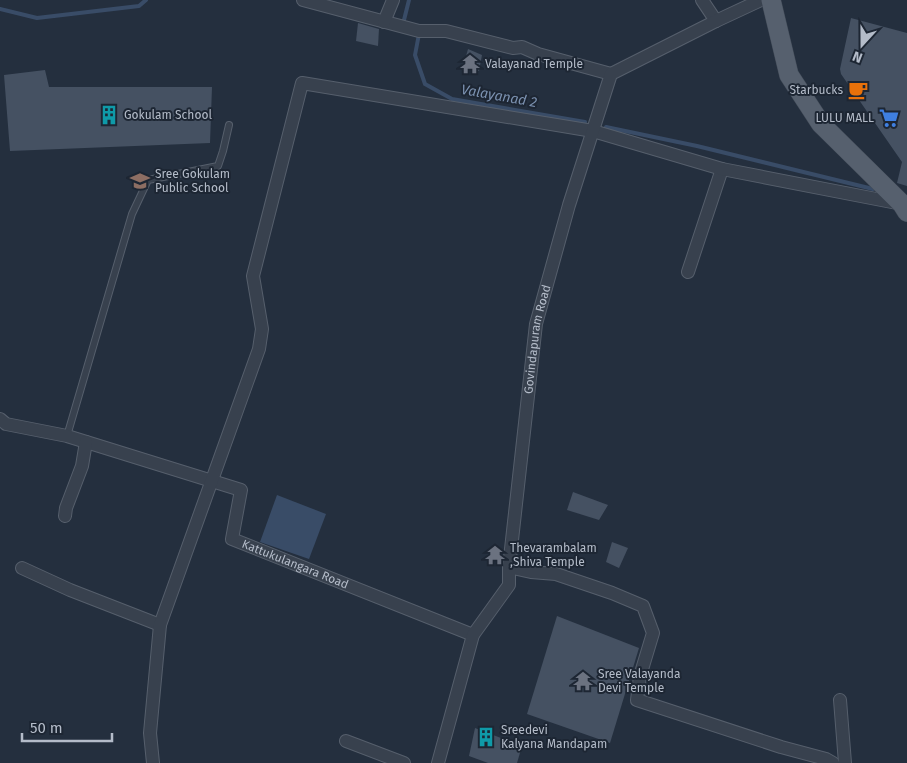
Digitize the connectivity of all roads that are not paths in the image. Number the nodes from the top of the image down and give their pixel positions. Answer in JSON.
{"nodes":[{"id":1,"x":303,"y":0,"type":"edge"},
{"id":2,"x":393,"y":0,"type":"edge"},
{"id":3,"x":702,"y":0,"type":"edge"},
{"id":4,"x":760,"y":0,"type":"edge"},
{"id":5,"x":770,"y":0,"type":"edge"},
{"id":6,"x":716,"y":21,"type":"junction"},
{"id":7,"x":384,"y":22,"type":"junction"},
{"id":8,"x":611,"y":74,"type":"junction"},
{"id":9,"x":229,"y":125,"type":"dead end"},
{"id":10,"x":593,"y":132,"type":"junction"},
{"id":11,"x":722,"y":169,"type":"junction"},
{"id":12,"x":905,"y":208,"type":"edge"},
{"id":13,"x":688,"y":272,"type":"dead end"},
{"id":14,"x":0,"y":419,"type":"edge"},
{"id":15,"x":67,"y":436,"type":"junction"},
{"id":16,"x":86,"y":442,"type":"junction"},
{"id":17,"x":211,"y":481,"type":"junction"},
{"id":18,"x":66,"y":516,"type":"dead end"},
{"id":19,"x":509,"y":567,"type":"junction"},
{"id":20,"x":22,"y":568,"type":"dead end"},
{"id":21,"x":160,"y":625,"type":"junction"},
{"id":22,"x":473,"y":635,"type":"junction"},
{"id":23,"x":840,"y":700,"type":"dead end"},
{"id":24,"x":346,"y":741,"type":"dead end"},
{"id":25,"x":153,"y":763,"type":"edge"},
{"id":26,"x":404,"y":763,"type":"edge"},
{"id":27,"x":438,"y":763,"type":"edge"},
{"id":28,"x":833,"y":763,"type":"edge"},
{"id":29,"x":845,"y":763,"type":"edge"}],
"edges":[{"from":1,"to":7,"type":"street"},
{"from":2,"to":7,"type":"street"},
{"from":3,"to":6,"type":"street"},
{"from":4,"to":6,"type":"street"},
{"from":5,"to":12,"type":"main road"},
{"from":6,"to":8,"type":"street"},
{"from":7,"to":8,"type":"street"},
{"from":8,"to":10,"type":"street","name":"Govindapuram Road"},
{"from":9,"to":15,"type":"lane"},
{"from":10,"to":11,"type":"street"},
{"from":10,"to":17,"type":"street"},
{"from":10,"to":19,"type":"street","name":"Govindapuram Road"},
{"from":11,"to":12,"type":"street"},
{"from":11,"to":13,"type":"street"},
{"from":14,"to":15,"type":"street","name":"Kattukulangara Road"},
{"from":15,"to":16,"type":"street","name":"Kattukulangara Road"},
{"from":16,"to":17,"type":"street","name":"Kattukulangara Road"},
{"from":16,"to":18,"type":"street"},
{"from":17,"to":21,"type":"street"},
{"from":17,"to":22,"type":"street","name":"Kattukulangara Road"},
{"from":19,"to":22,"type":"street","name":"Govindapuram Road"},
{"from":19,"to":28,"type":"street"},
{"from":20,"to":21,"type":"street"},
{"from":21,"to":25,"type":"street"},
{"from":22,"to":27,"type":"street","name":"Govindapuram Road"},
{"from":23,"to":29,"type":"street"},
{"from":24,"to":26,"type":"street"}]}
